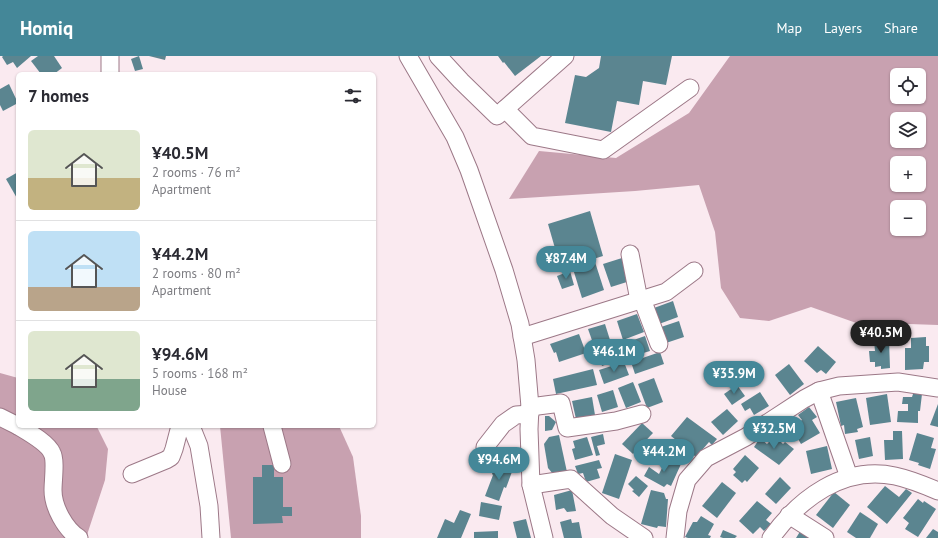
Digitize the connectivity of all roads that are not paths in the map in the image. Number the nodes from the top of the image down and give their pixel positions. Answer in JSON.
{"nodes":[{"id":1,"x":110,"y":56,"type":"edge"},
{"id":2,"x":408,"y":56,"type":"edge"},
{"id":3,"x":438,"y":56,"type":"edge"},
{"id":4,"x":565,"y":56,"type":"edge"},
{"id":5,"x":110,"y":72,"type":"edge"},
{"id":6,"x":690,"y":88,"type":"dead end"},
{"id":7,"x":505,"y":109,"type":"junction"},
{"id":8,"x":630,"y":254,"type":"dead end"},
{"id":9,"x":694,"y":271,"type":"dead end"},
{"id":10,"x":641,"y":300,"type":"junction"},
{"id":11,"x":522,"y":337,"type":"junction"},
{"id":12,"x":659,"y":344,"type":"dead end"},
{"id":13,"x":938,"y":388,"type":"edge"},
{"id":14,"x":820,"y":390,"type":"junction"},
{"id":15,"x":530,"y":410,"type":"junction"},
{"id":16,"x":642,"y":414,"type":"dead end"},
{"id":17,"x":0,"y":417,"type":"edge"},
{"id":18,"x":16,"y":425,"type":"edge"},
{"id":19,"x":21,"y":428,"type":"edge"},
{"id":20,"x":179,"y":428,"type":"edge"},
{"id":21,"x":192,"y":428,"type":"edge"},
{"id":22,"x":273,"y":428,"type":"edge"},
{"id":23,"x":485,"y":447,"type":"dead end"},
{"id":24,"x":282,"y":464,"type":"dead end"},
{"id":25,"x":132,"y":474,"type":"dead end"},
{"id":26,"x":849,"y":476,"type":"junction"},
{"id":27,"x":531,"y":485,"type":"junction"},
{"id":28,"x":938,"y":491,"type":"edge"},
{"id":29,"x":789,"y":515,"type":"junction"},
{"id":30,"x":612,"y":516,"type":"junction"},
{"id":31,"x":79,"y":538,"type":"edge"},
{"id":32,"x":211,"y":538,"type":"edge"},
{"id":33,"x":544,"y":538,"type":"edge"},
{"id":34,"x":620,"y":538,"type":"edge"},
{"id":35,"x":644,"y":538,"type":"edge"},
{"id":36,"x":675,"y":538,"type":"edge"},
{"id":37,"x":771,"y":538,"type":"edge"},
{"id":38,"x":824,"y":538,"type":"edge"}],
"edges":[{"from":1,"to":5,"type":"street"},
{"from":2,"to":11,"type":"street"},
{"from":3,"to":7,"type":"street"},
{"from":4,"to":7,"type":"street"},
{"from":6,"to":7,"type":"street"},
{"from":8,"to":10,"type":"street"},
{"from":9,"to":10,"type":"street"},
{"from":10,"to":11,"type":"street"},
{"from":10,"to":12,"type":"street"},
{"from":11,"to":15,"type":"street"},
{"from":13,"to":14,"type":"street"},
{"from":14,"to":26,"type":"street"},
{"from":14,"to":36,"type":"street"},
{"from":15,"to":16,"type":"street"},
{"from":15,"to":23,"type":"street"},
{"from":15,"to":27,"type":"street"},
{"from":17,"to":18,"type":"street"},
{"from":19,"to":31,"type":"street"},
{"from":20,"to":25,"type":"street"},
{"from":21,"to":32,"type":"street"},
{"from":22,"to":24,"type":"street"},
{"from":26,"to":28,"type":"street"},
{"from":26,"to":29,"type":"street"},
{"from":27,"to":30,"type":"street"},
{"from":27,"to":33,"type":"street"},
{"from":29,"to":37,"type":"street"},
{"from":29,"to":38,"type":"street"},
{"from":30,"to":34,"type":"street"},
{"from":30,"to":35,"type":"street"}]}
